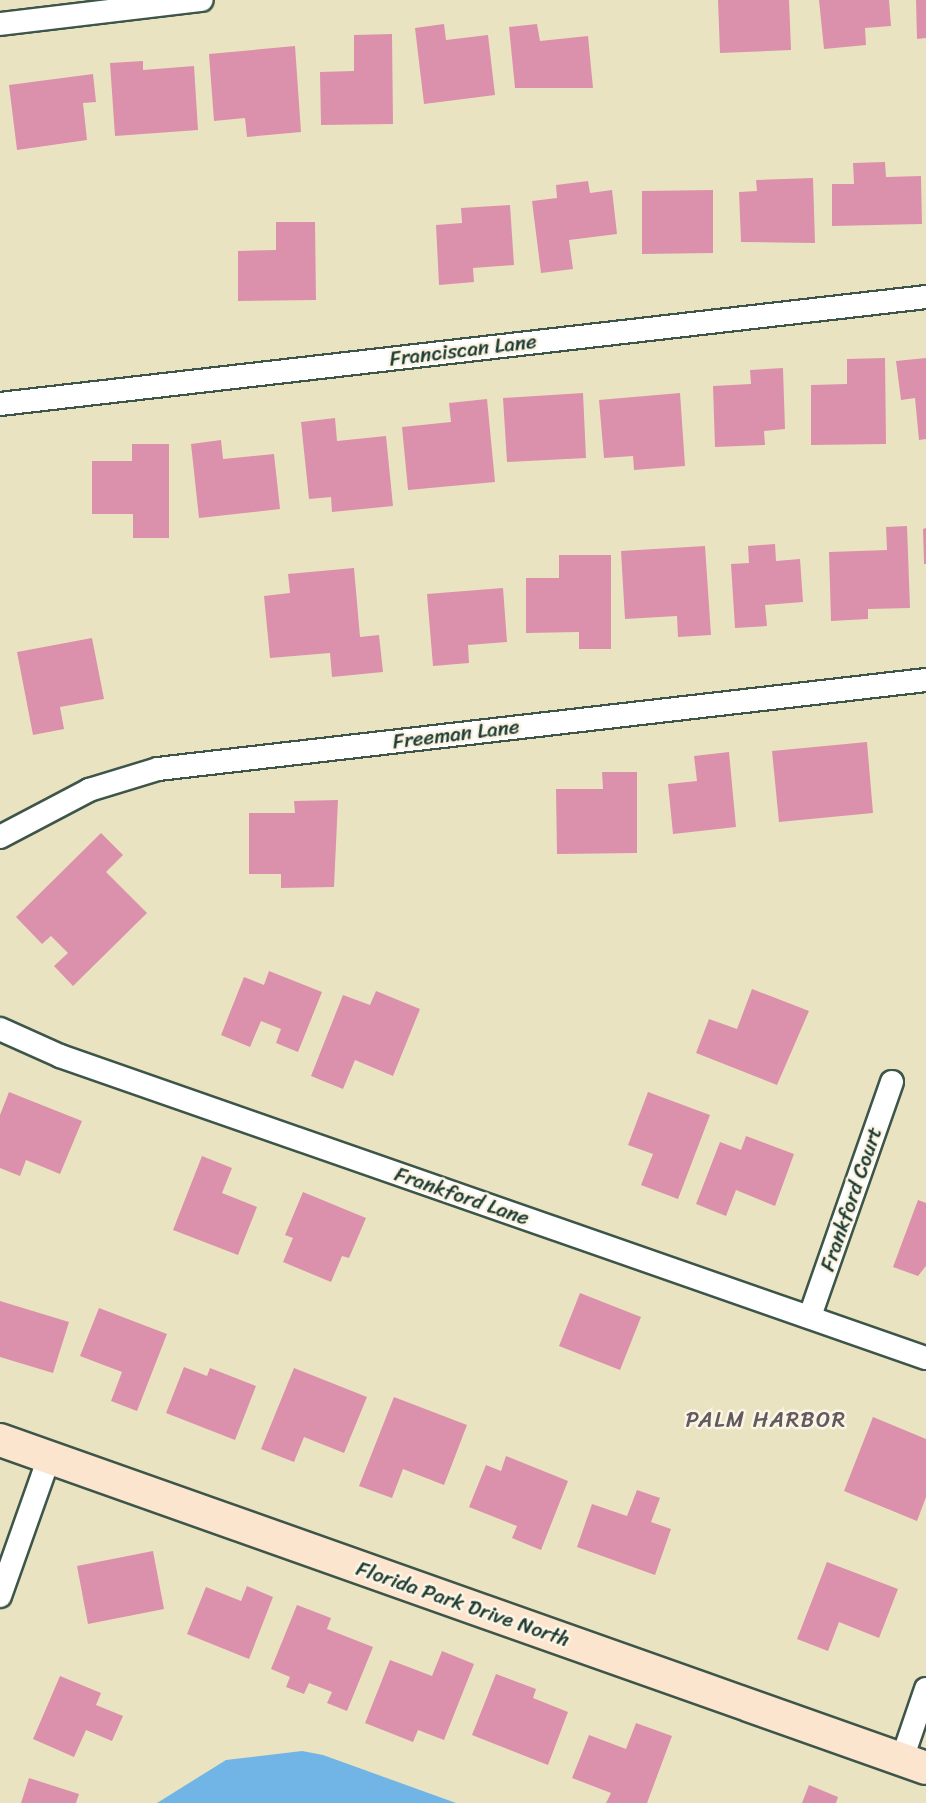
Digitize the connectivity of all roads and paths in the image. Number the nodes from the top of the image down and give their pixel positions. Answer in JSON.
{"nodes":[{"id":1,"x":201,"y":0,"type":"edge"},
{"id":2,"x":93,"y":6,"type":"edge"},
{"id":3,"x":0,"y":24,"type":"edge"},
{"id":4,"x":926,"y":297,"type":"edge"},
{"id":5,"x":0,"y":404,"type":"edge"},
{"id":6,"x":926,"y":680,"type":"edge"},
{"id":7,"x":0,"y":837,"type":"edge"},
{"id":8,"x":0,"y":1029,"type":"edge"},
{"id":9,"x":892,"y":1082,"type":"dead end"},
{"id":10,"x":810,"y":1316,"type":"junction"},
{"id":11,"x":926,"y":1358,"type":"edge"},
{"id":12,"x":0,"y":1440,"type":"edge"},
{"id":13,"x":49,"y":1458,"type":"junction"},
{"id":14,"x":0,"y":1596,"type":"edge"},
{"id":15,"x":926,"y":1689,"type":"edge"},
{"id":16,"x":914,"y":1764,"type":"edge"}],
"edges":[{"from":1,"to":2,"type":"street"},
{"from":2,"to":3,"type":"street"},
{"from":4,"to":5,"type":"street","name":"Franciscan Lane"},
{"from":6,"to":7,"type":"street","name":"Freeman Lane"},
{"from":8,"to":10,"type":"street","name":"Frankford Lane"},
{"from":9,"to":10,"type":"street","name":"Frankford Court"},
{"from":10,"to":11,"type":"street","name":"Frankford Lane"},
{"from":12,"to":13,"type":"street","name":"Florida Park Drive North"},
{"from":13,"to":14,"type":"street"},
{"from":13,"to":16,"type":"street","name":"Florida Park Drive North"},
{"from":15,"to":16,"type":"street"}]}
